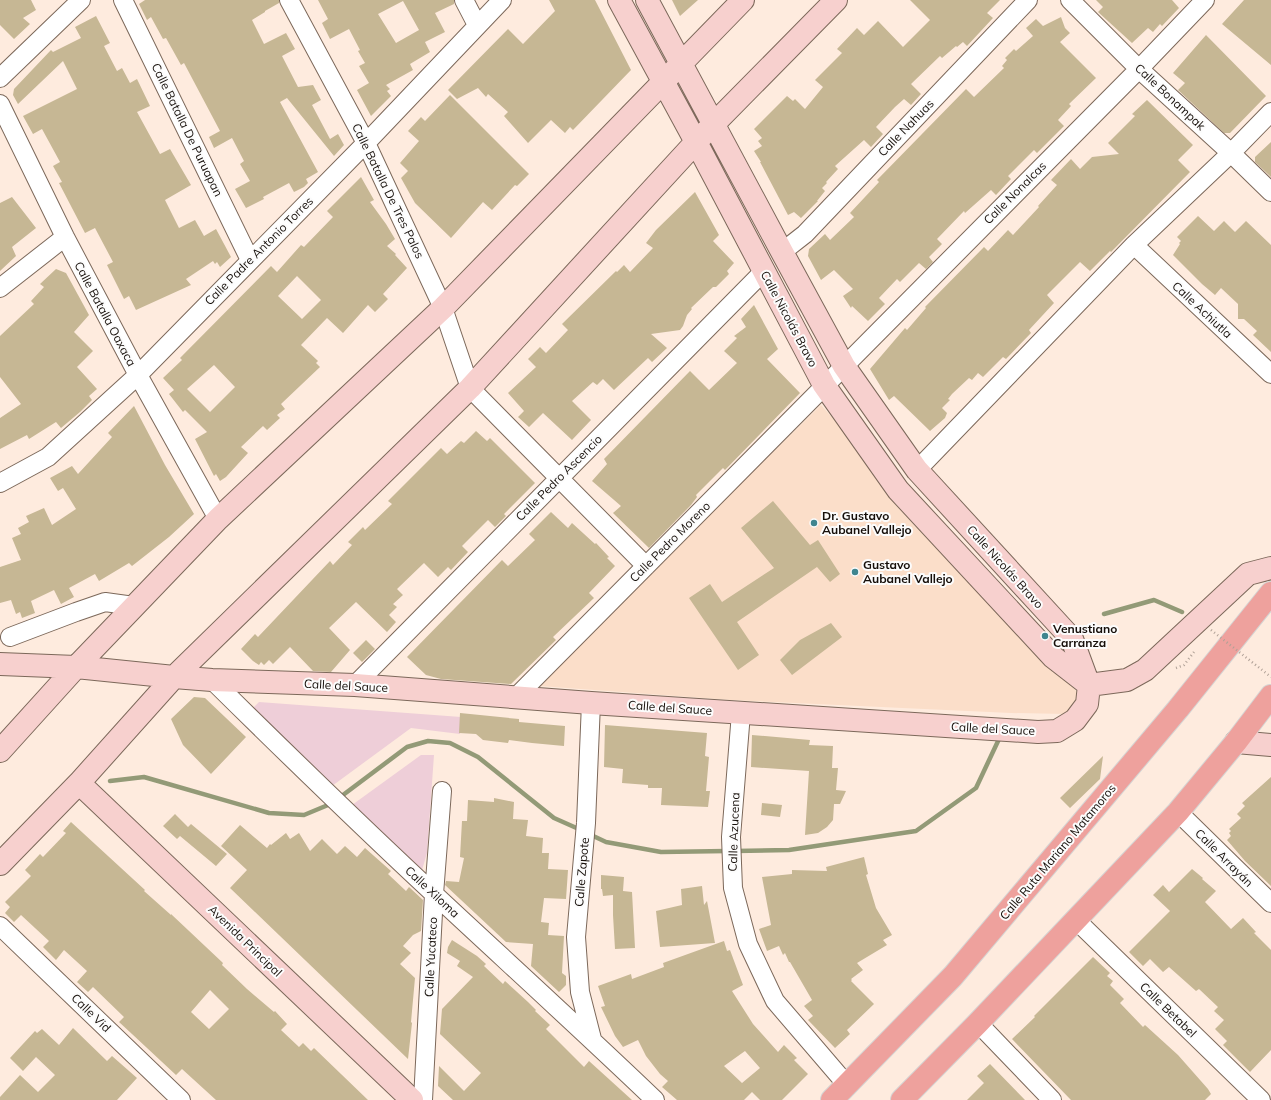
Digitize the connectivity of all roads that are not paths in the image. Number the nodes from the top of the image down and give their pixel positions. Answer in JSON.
{"nodes":[{"id":1,"x":81,"y":0,"type":"edge"},
{"id":2,"x":123,"y":0,"type":"edge"},
{"id":3,"x":289,"y":0,"type":"edge"},
{"id":4,"x":464,"y":0,"type":"edge"},
{"id":5,"x":502,"y":0,"type":"edge"},
{"id":6,"x":619,"y":0,"type":"edge"},
{"id":7,"x":648,"y":0,"type":"edge"},
{"id":8,"x":742,"y":0,"type":"edge"},
{"id":9,"x":836,"y":0,"type":"edge"},
{"id":10,"x":1028,"y":0,"type":"edge"},
{"id":11,"x":1070,"y":0,"type":"edge"},
{"id":12,"x":1205,"y":0,"type":"edge"},
{"id":13,"x":477,"y":25,"type":"junction"},
{"id":14,"x":681,"y":64,"type":"junction"},
{"id":15,"x":1139,"y":68,"type":"junction"},
{"id":16,"x":0,"y":78,"type":"edge"},
{"id":17,"x":664,"y":82,"type":"junction"},
{"id":18,"x":0,"y":104,"type":"edge"},
{"id":19,"x":1271,"y":112,"type":"edge"},
{"id":20,"x":714,"y":124,"type":"junction"},
{"id":21,"x":696,"y":142,"type":"junction"},
{"id":22,"x":366,"y":143,"type":"junction"},
{"id":23,"x":1231,"y":153,"type":"junction"},
{"id":24,"x":1271,"y":192,"type":"edge"},
{"id":25,"x":65,"y":237,"type":"junction"},
{"id":26,"x":1134,"y":245,"type":"junction"},
{"id":27,"x":782,"y":252,"type":"junction"},
{"id":28,"x":250,"y":260,"type":"junction"},
{"id":29,"x":763,"y":272,"type":"junction"},
{"id":30,"x":0,"y":288,"type":"edge"},
{"id":31,"x":443,"y":308,"type":"junction"},
{"id":32,"x":844,"y":366,"type":"junction"},
{"id":33,"x":1271,"y":374,"type":"edge"},
{"id":34,"x":138,"y":375,"type":"junction"},
{"id":35,"x":824,"y":385,"type":"junction"},
{"id":36,"x":470,"y":388,"type":"junction"},
{"id":37,"x":917,"y":470,"type":"junction"},
{"id":38,"x":559,"y":478,"type":"junction"},
{"id":39,"x":0,"y":483,"type":"edge"},
{"id":40,"x":218,"y":519,"type":"junction"},
{"id":41,"x":646,"y":566,"type":"junction"},
{"id":42,"x":1271,"y":568,"type":"edge"},
{"id":43,"x":1271,"y":593,"type":"edge"},
{"id":44,"x":134,"y":606,"type":"junction"},
{"id":45,"x":10,"y":637,"type":"dead end"},
{"id":46,"x":0,"y":664,"type":"edge"},
{"id":47,"x":76,"y":667,"type":"junction"},
{"id":48,"x":174,"y":677,"type":"junction"},
{"id":49,"x":212,"y":680,"type":"junction"},
{"id":50,"x":355,"y":685,"type":"junction"},
{"id":51,"x":1089,"y":685,"type":"junction"},
{"id":52,"x":1271,"y":696,"type":"edge"},
{"id":53,"x":516,"y":697,"type":"junction"},
{"id":54,"x":591,"y":703,"type":"junction"},
{"id":55,"x":741,"y":713,"type":"junction"},
{"id":56,"x":1236,"y":742,"type":"junction"},
{"id":57,"x":1271,"y":745,"type":"edge"},
{"id":58,"x":0,"y":751,"type":"edge"},
{"id":59,"x":79,"y":783,"type":"junction"},
{"id":60,"x":442,"y":791,"type":"dead end"},
{"id":61,"x":1178,"y":812,"type":"junction"},
{"id":62,"x":0,"y":864,"type":"edge"},
{"id":63,"x":434,"y":894,"type":"junction"},
{"id":64,"x":1271,"y":903,"type":"edge"},
{"id":65,"x":1076,"y":920,"type":"junction"},
{"id":66,"x":0,"y":926,"type":"edge"},
{"id":67,"x":978,"y":1024,"type":"junction"},
{"id":68,"x":592,"y":1038,"type":"junction"},
{"id":69,"x":840,"y":1092,"type":"edge"},
{"id":70,"x":402,"y":1097,"type":"edge"},
{"id":71,"x":181,"y":1100,"type":"edge"},
{"id":72,"x":423,"y":1100,"type":"edge"},
{"id":73,"x":656,"y":1100,"type":"edge"},
{"id":74,"x":902,"y":1100,"type":"edge"},
{"id":75,"x":1052,"y":1100,"type":"edge"},
{"id":76,"x":1261,"y":1100,"type":"edge"}],
"edges":[{"from":1,"to":16,"type":"street"},
{"from":2,"to":28,"type":"street","name":"Calle Batalla De Puruapan"},
{"from":3,"to":22,"type":"street","name":"Calle Batalla De Tres Palos"},
{"from":4,"to":13,"type":"street"},
{"from":5,"to":13,"type":"street","name":"Calle Padre Antonio Torres"},
{"from":6,"to":17,"type":"main road","name":"Calle Nicolás Bravo"},
{"from":7,"to":14,"type":"main road","name":"Calle Nicolás Bravo"},
{"from":8,"to":14,"type":"main road"},
{"from":9,"to":20,"type":"main road"},
{"from":10,"to":27,"type":"street","name":"Calle Nahuas"},
{"from":11,"to":15,"type":"street","name":"Calle Bonampak"},
{"from":12,"to":15,"type":"street","name":"Calle Nonalcas"},
{"from":13,"to":22,"type":"street","name":"Calle Padre Antonio Torres"},
{"from":14,"to":17,"type":"main road"},
{"from":14,"to":20,"type":"main road","name":"Calle Nicolás Bravo"},
{"from":15,"to":23,"type":"street","name":"Calle Bonampak"},
{"from":15,"to":32,"type":"street","name":"Calle Nonalcas"},
{"from":17,"to":21,"type":"main road","name":"Calle Nicolás Bravo"},
{"from":17,"to":31,"type":"main road"},
{"from":18,"to":25,"type":"street","name":"Calle Batalla Oaxaca"},
{"from":19,"to":23,"type":"street"},
{"from":20,"to":21,"type":"main road"},
{"from":20,"to":27,"type":"main road","name":"Calle Nicolás Bravo"},
{"from":21,"to":29,"type":"main road","name":"Calle Nicolás Bravo"},
{"from":21,"to":36,"type":"main road"},
{"from":22,"to":28,"type":"street","name":"Calle Padre Antonio Torres"},
{"from":22,"to":31,"type":"street","name":"Calle Batalla De Tres Palos"},
{"from":23,"to":24,"type":"street","name":"Calle Bonampak"},
{"from":23,"to":26,"type":"street"},
{"from":25,"to":30,"type":"street"},
{"from":25,"to":34,"type":"street","name":"Calle Batalla Oaxaca"},
{"from":26,"to":33,"type":"street","name":"Calle Achiutla"},
{"from":26,"to":37,"type":"street"},
{"from":27,"to":32,"type":"main road","name":"Calle Nicolás Bravo"},
{"from":28,"to":34,"type":"street","name":"Calle Padre Antonio Torres"},
{"from":29,"to":35,"type":"main road","name":"Calle Nicolás Bravo"},
{"from":29,"to":38,"type":"street","name":"Calle Pedro Ascencio"},
{"from":31,"to":36,"type":"street","name":"Calle Batalla De Tres Palos"},
{"from":31,"to":40,"type":"main road"},
{"from":32,"to":35,"type":"street","name":"Calle Nonalcas"},
{"from":32,"to":37,"type":"main road","name":"Calle Nicolás Bravo"},
{"from":34,"to":39,"type":"street","name":"Calle Padre Antonio Torres"},
{"from":34,"to":40,"type":"street","name":"Calle Batalla Oaxaca"},
{"from":35,"to":41,"type":"street","name":"Calle Pedro Moreno"},
{"from":35,"to":51,"type":"main road","name":"Calle Nicolás Bravo"},
{"from":36,"to":38,"type":"street"},
{"from":36,"to":48,"type":"main road"},
{"from":37,"to":51,"type":"main road","name":"Calle Nicolás Bravo"},
{"from":38,"to":41,"type":"street"},
{"from":38,"to":50,"type":"street","name":"Calle Pedro Ascencio"},
{"from":40,"to":44,"type":"main road"},
{"from":41,"to":53,"type":"street","name":"Calle Pedro Moreno"},
{"from":42,"to":51,"type":"main road"},
{"from":43,"to":69,"type":"main road","name":"Calle Ruta Mariano Matamoros"},
{"from":44,"to":45,"type":"street"},
{"from":44,"to":47,"type":"main road"},
{"from":46,"to":47,"type":"main road","name":"Calle del Sauce"},
{"from":47,"to":48,"type":"main road","name":"Calle del Sauce"},
{"from":47,"to":58,"type":"main road"},
{"from":48,"to":49,"type":"main road","name":"Calle del Sauce"},
{"from":48,"to":59,"type":"main road"},
{"from":49,"to":50,"type":"main road","name":"Calle del Sauce"},
{"from":49,"to":63,"type":"street","name":"Calle Xiloma"},
{"from":50,"to":53,"type":"main road","name":"Calle del Sauce"},
{"from":51,"to":55,"type":"main road","name":"Calle del Sauce"},
{"from":52,"to":56,"type":"main road"},
{"from":53,"to":54,"type":"main road","name":"Calle del Sauce"},
{"from":54,"to":55,"type":"main road","name":"Calle del Sauce"},
{"from":54,"to":68,"type":"street","name":"Calle Zapote"},
{"from":55,"to":69,"type":"street","name":"Calle Azucena"},
{"from":56,"to":57,"type":"main road"},
{"from":56,"to":61,"type":"main road"},
{"from":59,"to":62,"type":"main road"},
{"from":59,"to":70,"type":"main road","name":"Avenida Principal"},
{"from":60,"to":63,"type":"street","name":"Calle Yucateco"},
{"from":61,"to":64,"type":"street","name":"Calle Arrayán"},
{"from":61,"to":65,"type":"main road"},
{"from":63,"to":68,"type":"street","name":"Calle Xiloma"},
{"from":63,"to":72,"type":"street","name":"Calle Yucateco"},
{"from":65,"to":67,"type":"main road"},
{"from":65,"to":76,"type":"street","name":"Calle Betabel"},
{"from":66,"to":71,"type":"street","name":"Calle Vid"},
{"from":67,"to":74,"type":"main road"},
{"from":67,"to":75,"type":"street"},
{"from":68,"to":73,"type":"street","name":"Calle Xiloma"}]}
